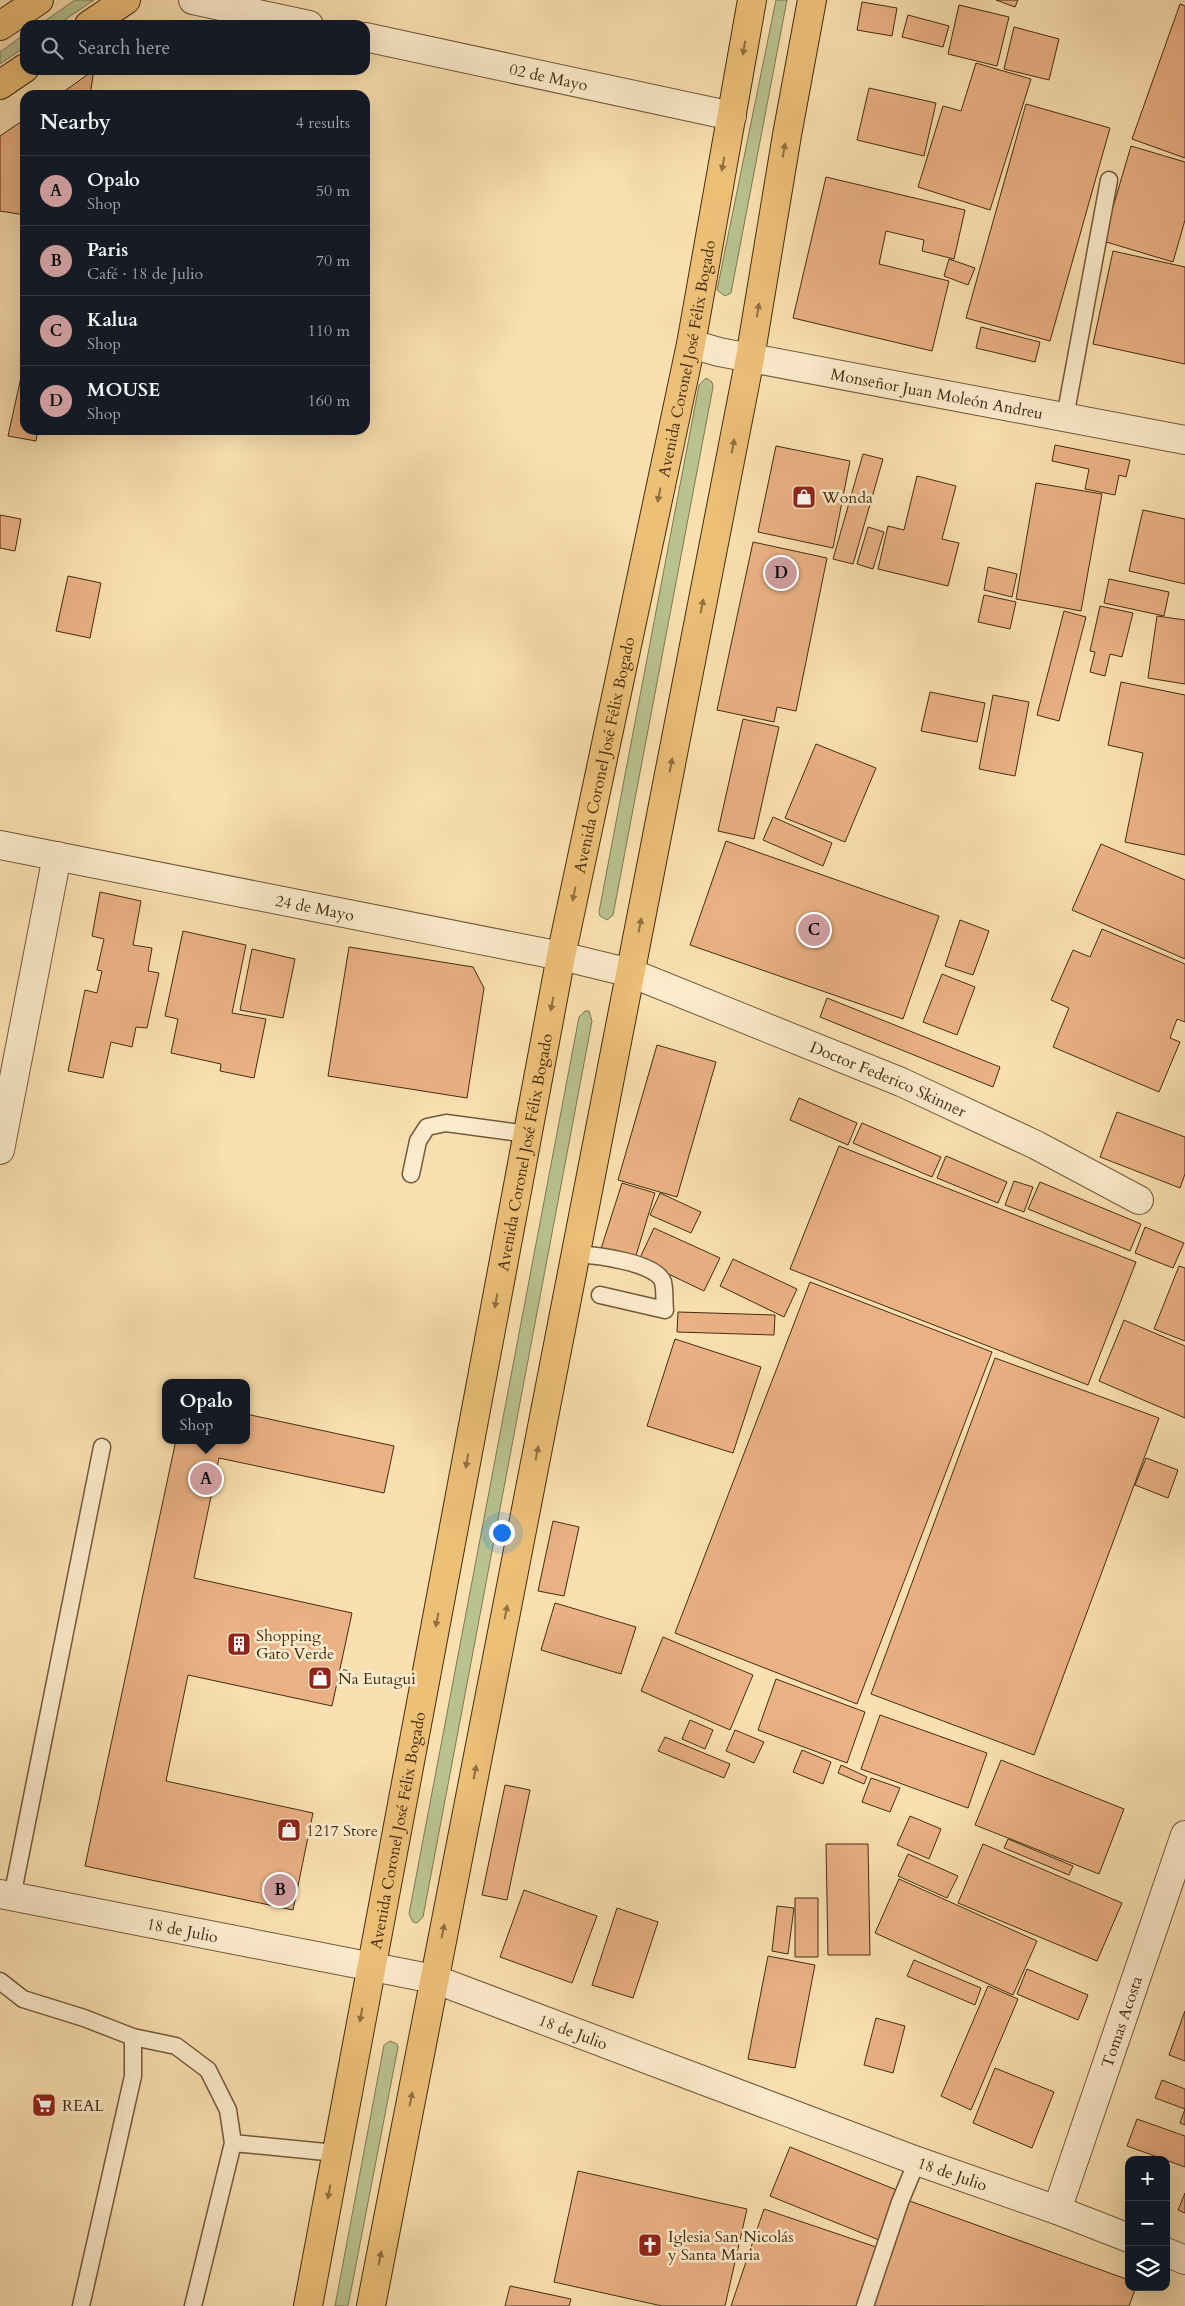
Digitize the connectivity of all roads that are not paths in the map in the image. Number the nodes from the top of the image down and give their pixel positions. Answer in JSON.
{"nodes":[{"id":1,"x":38,"y":0,"type":"edge"},
{"id":2,"x":126,"y":0,"type":"edge"},
{"id":3,"x":193,"y":0,"type":"edge"},
{"id":4,"x":752,"y":0,"type":"edge"},
{"id":5,"x":812,"y":0,"type":"edge"},
{"id":6,"x":96,"y":20,"type":"edge"},
{"id":7,"x":286,"y":20,"type":"edge"},
{"id":8,"x":0,"y":26,"type":"edge"},
{"id":9,"x":370,"y":38,"type":"edge"},
{"id":10,"x":20,"y":71,"type":"edge"},
{"id":11,"x":0,"y":85,"type":"edge"},
{"id":12,"x":732,"y":116,"type":"junction"},
{"id":13,"x":1109,"y":180,"type":"dead end"},
{"id":14,"x":691,"y":344,"type":"junction"},
{"id":15,"x":750,"y":358,"type":"junction"},
{"id":16,"x":1064,"y":417,"type":"junction"},
{"id":17,"x":1185,"y":440,"type":"edge"},
{"id":18,"x":0,"y":845,"type":"edge"},
{"id":19,"x":57,"y":856,"type":"junction"},
{"id":20,"x":561,"y":956,"type":"junction"},
{"id":21,"x":631,"y":973,"type":"junction"},
{"id":22,"x":527,"y":1134,"type":"junction"},
{"id":23,"x":0,"y":1150,"type":"edge"},
{"id":24,"x":411,"y":1174,"type":"dead end"},
{"id":25,"x":1139,"y":1200,"type":"dead end"},
{"id":26,"x":576,"y":1254,"type":"junction"},
{"id":27,"x":600,"y":1295,"type":"dead end"},
{"id":28,"x":102,"y":1447,"type":"dead end"},
{"id":29,"x":1185,"y":1835,"type":"edge"},
{"id":30,"x":6,"y":1895,"type":"edge"},
{"id":31,"x":370,"y":1967,"type":"junction"},
{"id":32,"x":434,"y":1979,"type":"junction"},
{"id":33,"x":0,"y":1981,"type":"edge"},
{"id":34,"x":133,"y":2037,"type":"junction"},
{"id":35,"x":233,"y":2143,"type":"junction"},
{"id":36,"x":336,"y":2153,"type":"junction"},
{"id":37,"x":916,"y":2161,"type":"junction"},
{"id":38,"x":1057,"y":2210,"type":"junction"},
{"id":39,"x":1125,"y":2236,"type":"edge"},
{"id":40,"x":1170,"y":2254,"type":"edge"},
{"id":41,"x":1185,"y":2260,"type":"edge"},
{"id":42,"x":81,"y":2306,"type":"edge"},
{"id":43,"x":193,"y":2306,"type":"edge"},
{"id":44,"x":308,"y":2306,"type":"edge"},
{"id":45,"x":371,"y":2306,"type":"edge"},
{"id":46,"x":865,"y":2306,"type":"edge"}],
"edges":[{"from":1,"to":8,"type":"main road"},
{"from":2,"to":6,"type":"main road"},
{"from":3,"to":7,"type":"street"},
{"from":4,"to":12,"type":"main road","name":"Avenida Coronel José Félix Bogado","one_way":true},
{"from":15,"to":5,"type":"main road","one_way":true},
{"from":9,"to":12,"type":"street","name":"02 de Mayo"},
{"from":10,"to":11,"type":"main road"},
{"from":12,"to":14,"type":"main road","name":"Avenida Coronel José Félix Bogado","one_way":true},
{"from":13,"to":16,"type":"lane"},
{"from":14,"to":15,"type":"street","name":"Monseñor Juan Moleón Andreu"},
{"from":14,"to":20,"type":"main road","name":"Avenida Coronel José Félix Bogado","one_way":true},
{"from":15,"to":16,"type":"street","name":"Monseñor Juan Moleón Andreu"},
{"from":21,"to":15,"type":"main road","one_way":true},
{"from":16,"to":17,"type":"street","name":"Monseñor Juan Moleón Andreu"},
{"from":18,"to":19,"type":"street","name":"24 de Mayo"},
{"from":19,"to":20,"type":"street","name":"24 de Mayo"},
{"from":19,"to":23,"type":"street"},
{"from":20,"to":21,"type":"street","name":"24 de Mayo"},
{"from":20,"to":22,"type":"main road","name":"Avenida Coronel José Félix Bogado","one_way":true},
{"from":21,"to":25,"type":"street","name":"Doctor Federico Skinner"},
{"from":21,"to":26,"type":"main road"},
{"from":22,"to":24,"type":"lane"},
{"from":22,"to":31,"type":"main road","name":"Avenida Coronel José Félix Bogado","one_way":true},
{"from":26,"to":27,"type":"lane"},
{"from":32,"to":26,"type":"main road","one_way":true},
{"from":28,"to":30,"type":"lane"},
{"from":29,"to":38,"type":"street","name":"Tomas Acosta"},
{"from":30,"to":31,"type":"street","name":"18 de Julio"},
{"from":31,"to":32,"type":"street","name":"18 de Julio"},
{"from":31,"to":36,"type":"main road","name":"Avenida Coronel José Félix Bogado","one_way":true},
{"from":32,"to":37,"type":"street","name":"18 de Julio"},
{"from":45,"to":32,"type":"main road","one_way":true},
{"from":33,"to":34,"type":"lane"},
{"from":34,"to":35,"type":"lane"},
{"from":34,"to":42,"type":"lane"},
{"from":35,"to":36,"type":"lane"},
{"from":35,"to":43,"type":"lane"},
{"from":36,"to":44,"type":"main road","name":"Avenida Coronel José Félix Bogado","one_way":true},
{"from":37,"to":38,"type":"street","name":"18 de Julio"},
{"from":37,"to":46,"type":"lane"},
{"from":38,"to":39,"type":"street","name":"18 de Julio"},
{"from":40,"to":41,"type":"street"}]}
